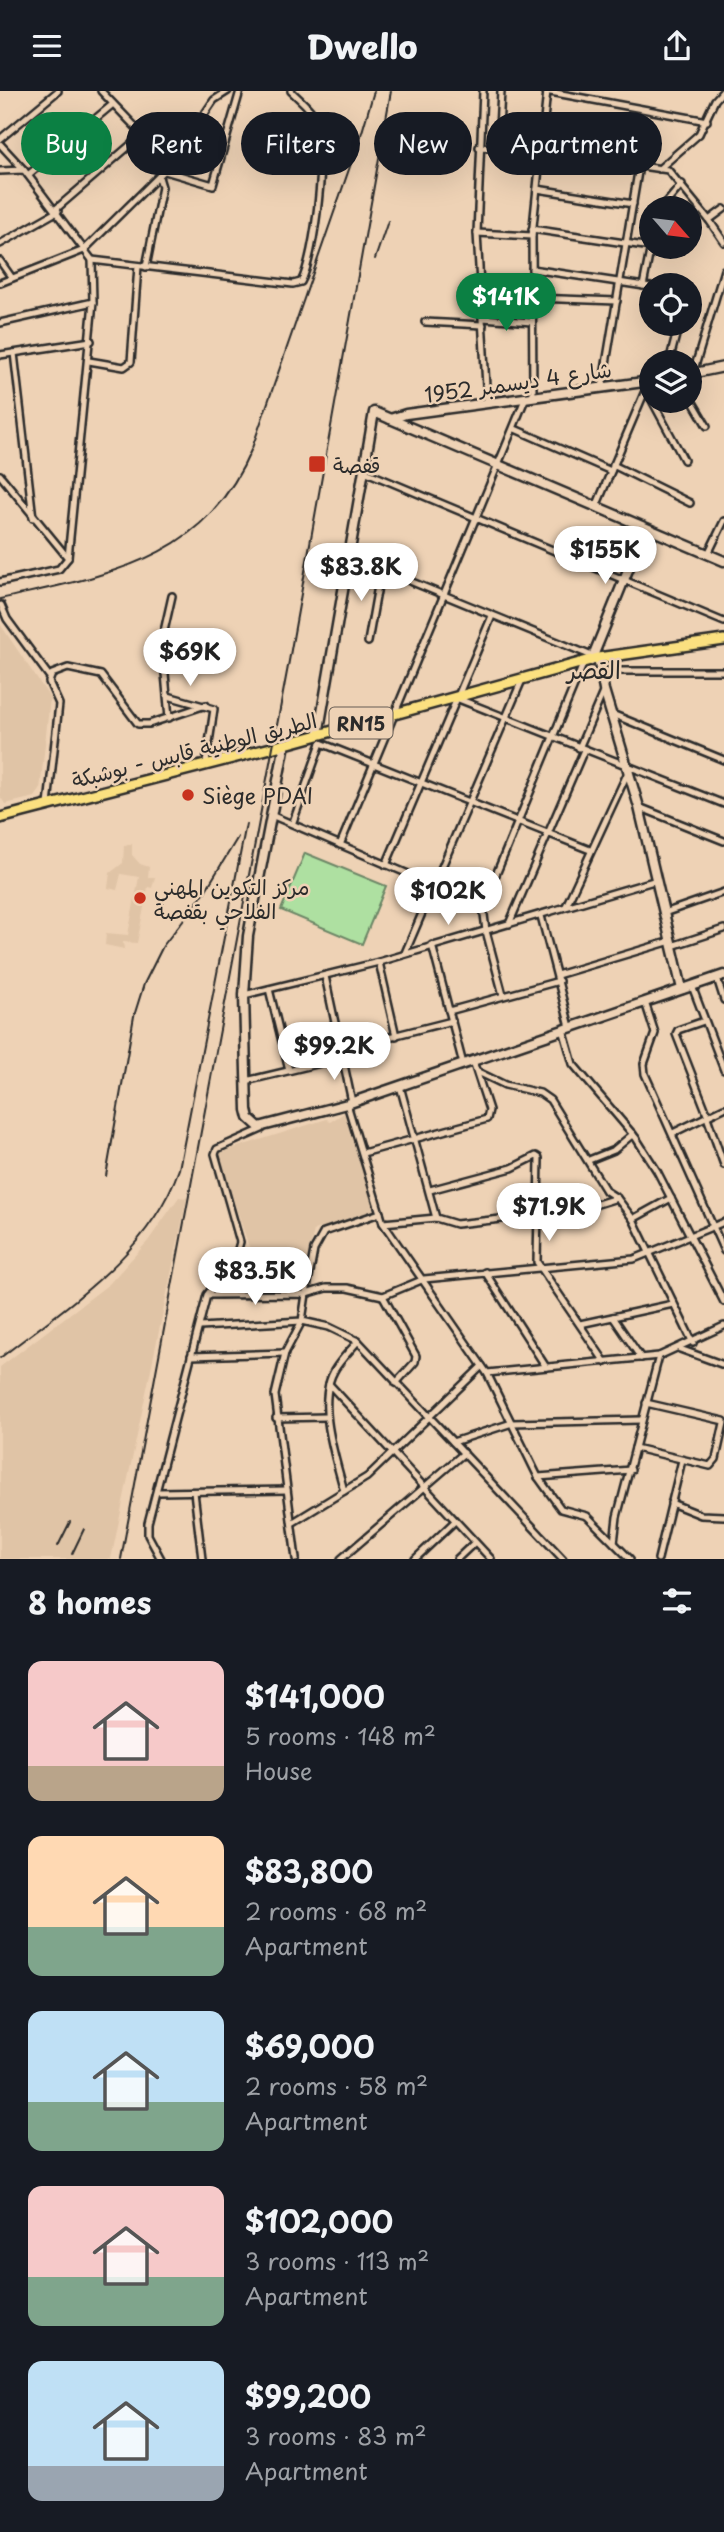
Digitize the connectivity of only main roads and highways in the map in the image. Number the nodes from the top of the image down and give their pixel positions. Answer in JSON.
{"nodes":[{"id":1,"x":724,"y":640,"type":"edge"},
{"id":2,"x":0,"y":818,"type":"edge"}],
"edges":[{"from":1,"to":2,"type":"main road","name":"الطريق الوطنية قابس - بوشبكة","number":"RN15"}]}
